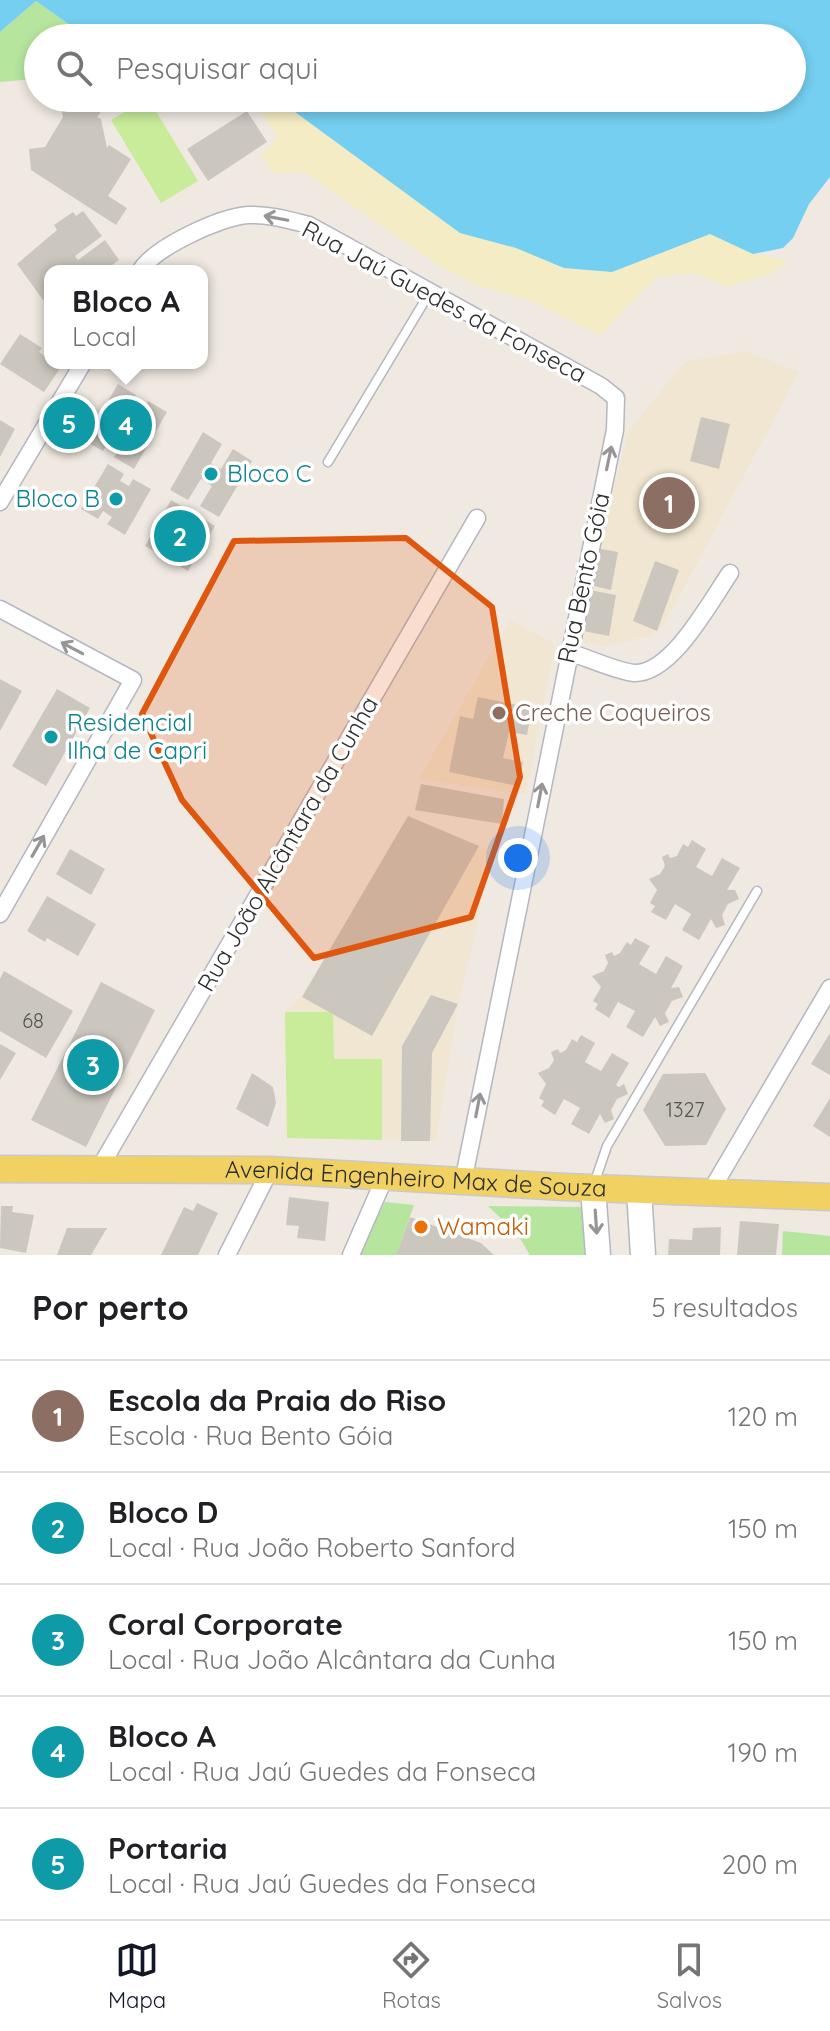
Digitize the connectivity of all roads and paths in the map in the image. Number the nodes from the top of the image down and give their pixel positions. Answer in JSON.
{"nodes":[{"id":1,"x":146,"y":265,"type":"edge"},
{"id":2,"x":430,"y":291,"type":"junction"},
{"id":3,"x":79,"y":369,"type":"edge"},
{"id":4,"x":616,"y":398,"type":"joint"},
{"id":5,"x":328,"y":462,"type":"dead end"},
{"id":6,"x":0,"y":502,"type":"edge"},
{"id":7,"x":477,"y":518,"type":"dead end"},
{"id":8,"x":730,"y":573,"type":"dead end"},
{"id":9,"x":0,"y":609,"type":"edge"},
{"id":10,"x":569,"y":652,"type":"junction"},
{"id":11,"x":757,"y":891,"type":"dead end"},
{"id":12,"x":0,"y":914,"type":"edge"},
{"id":13,"x":830,"y":988,"type":"edge"},
{"id":14,"x":0,"y":1169,"type":"edge"},
{"id":15,"x":99,"y":1169,"type":"junction"},
{"id":16,"x":270,"y":1170,"type":"junction"},
{"id":17,"x":385,"y":1177,"type":"junction"},
{"id":18,"x":463,"y":1182,"type":"junction"},
{"id":19,"x":593,"y":1188,"type":"junction"},
{"id":20,"x":639,"y":1191,"type":"junction"},
{"id":21,"x":709,"y":1194,"type":"junction"},
{"id":22,"x":830,"y":1197,"type":"edge"},
{"id":23,"x":227,"y":1255,"type":"edge"},
{"id":24,"x":351,"y":1255,"type":"edge"},
{"id":25,"x":598,"y":1255,"type":"edge"},
{"id":26,"x":643,"y":1255,"type":"edge"}],
"edges":[{"from":2,"to":1,"type":"street","name":"Rua Jaú Guedes da Fonseca","one_way":true},
{"from":2,"to":4,"type":"street","name":"Rua Jaú Guedes da Fonseca"},
{"from":2,"to":5,"type":"lane"},
{"from":3,"to":6,"type":"street"},
{"from":10,"to":4,"type":"street","name":"Rua Bento Góia","one_way":true},
{"from":7,"to":15,"type":"street","name":"Rua João Alcântara da Cunha"},
{"from":8,"to":10,"type":"street"},
{"from":12,"to":9,"type":"street","one_way":true},
{"from":18,"to":10,"type":"street","name":"Rua Bento Góia","one_way":true},
{"from":11,"to":19,"type":"lane"},
{"from":13,"to":21,"type":"street"},
{"from":14,"to":15,"type":"main road","name":"Avenida Engenheiro Max de Souza"},
{"from":15,"to":16,"type":"main road","name":"Avenida Engenheiro Max de Souza"},
{"from":16,"to":17,"type":"main road","name":"Avenida Engenheiro Max de Souza"},
{"from":16,"to":23,"type":"street"},
{"from":17,"to":18,"type":"main road","name":"Avenida Engenheiro Max de Souza"},
{"from":17,"to":24,"type":"street"},
{"from":18,"to":19,"type":"main road","name":"Avenida Engenheiro Max de Souza"},
{"from":19,"to":20,"type":"main road","name":"Avenida Engenheiro Max de Souza"},
{"from":19,"to":25,"type":"main road","one_way":true},
{"from":20,"to":21,"type":"main road","name":"Avenida Engenheiro Max de Souza"},
{"from":20,"to":26,"type":"main road"},
{"from":21,"to":22,"type":"main road","name":"Avenida Engenheiro Max de Souza"}]}
